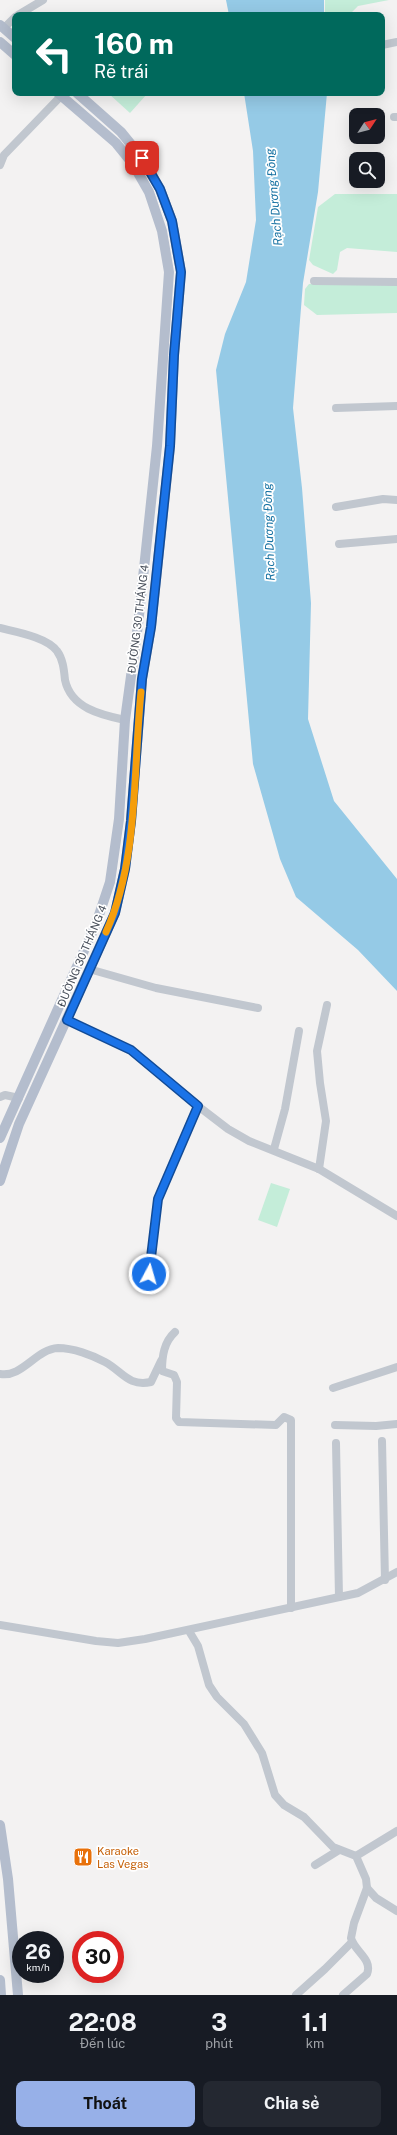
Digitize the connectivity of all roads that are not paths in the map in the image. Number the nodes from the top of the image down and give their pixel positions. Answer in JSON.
{"nodes":[{"id":1,"x":43,"y":0,"type":"edge"},
{"id":2,"x":23,"y":12,"type":"edge"},
{"id":3,"x":12,"y":20,"type":"edge"},
{"id":4,"x":1,"y":29,"type":"edge"},
{"id":5,"x":12,"y":36,"type":"edge"},
{"id":6,"x":0,"y":42,"type":"edge"},
{"id":7,"x":397,"y":42,"type":"edge"},
{"id":8,"x":385,"y":44,"type":"edge"},
{"id":9,"x":12,"y":52,"type":"edge"},
{"id":10,"x":58,"y":96,"type":"edge"},
{"id":11,"x":62,"y":96,"type":"edge"},
{"id":12,"x":80,"y":96,"type":"edge"},
{"id":13,"x":124,"y":135,"type":"junction"},
{"id":14,"x":116,"y":143,"type":"junction"},
{"id":15,"x":0,"y":165,"type":"edge"},
{"id":16,"x":169,"y":272,"type":"junction"},
{"id":17,"x":181,"y":272,"type":"junction"},
{"id":18,"x":314,"y":281,"type":"dead end"},
{"id":19,"x":397,"y":282,"type":"edge"},
{"id":20,"x":397,"y":406,"type":"edge"},
{"id":21,"x":336,"y":408,"type":"dead end"},
{"id":22,"x":157,"y":446,"type":"junction"},
{"id":23,"x":170,"y":446,"type":"junction"},
{"id":24,"x":397,"y":500,"type":"edge"},
{"id":25,"x":336,"y":507,"type":"dead end"},
{"id":26,"x":397,"y":540,"type":"edge"},
{"id":27,"x":339,"y":544,"type":"dead end"},
{"id":28,"x":138,"y":625,"type":"junction"},
{"id":29,"x":151,"y":627,"type":"junction"},
{"id":30,"x":0,"y":628,"type":"edge"},
{"id":31,"x":125,"y":720,"type":"junction"},
{"id":32,"x":119,"y":819,"type":"junction"},
{"id":33,"x":131,"y":821,"type":"junction"},
{"id":34,"x":89,"y":969,"type":"junction"},
{"id":35,"x":327,"y":1006,"type":"dead end"},
{"id":36,"x":258,"y":1008,"type":"dead end"},
{"id":37,"x":56,"y":1016,"type":"junction"},
{"id":38,"x":67,"y":1020,"type":"junction"},
{"id":39,"x":299,"y":1031,"type":"dead end"},
{"id":40,"x":0,"y":1097,"type":"edge"},
{"id":41,"x":18,"y":1098,"type":"junction"},
{"id":42,"x":198,"y":1106,"type":"junction"},
{"id":43,"x":0,"y":1138,"type":"edge"},
{"id":44,"x":274,"y":1149,"type":"junction"},
{"id":45,"x":319,"y":1169,"type":"junction"},
{"id":46,"x":0,"y":1181,"type":"edge"},
{"id":47,"x":397,"y":1216,"type":"edge"},
{"id":48,"x":149,"y":1274,"type":"dead end"},
{"id":49,"x":175,"y":1332,"type":"dead end"},
{"id":50,"x":162,"y":1359,"type":"junction"},
{"id":51,"x":397,"y":1367,"type":"edge"},
{"id":52,"x":0,"y":1374,"type":"edge"},
{"id":53,"x":333,"y":1388,"type":"dead end"},
{"id":54,"x":397,"y":1424,"type":"edge"},
{"id":55,"x":335,"y":1425,"type":"dead end"},
{"id":56,"x":382,"y":1441,"type":"dead end"},
{"id":57,"x":336,"y":1443,"type":"dead end"},
{"id":58,"x":397,"y":1572,"type":"edge"},
{"id":59,"x":385,"y":1580,"type":"junction"},
{"id":60,"x":339,"y":1597,"type":"junction"},
{"id":61,"x":291,"y":1608,"type":"junction"},
{"id":62,"x":0,"y":1625,"type":"edge"},
{"id":63,"x":189,"y":1631,"type":"junction"},
{"id":64,"x":0,"y":1825,"type":"edge"},
{"id":65,"x":397,"y":1831,"type":"edge"},
{"id":66,"x":339,"y":1850,"type":"junction"},
{"id":67,"x":356,"y":1856,"type":"junction"},
{"id":68,"x":315,"y":1865,"type":"dead end"},
{"id":69,"x":4,"y":1879,"type":"edge"},
{"id":70,"x":367,"y":1888,"type":"junction"},
{"id":71,"x":397,"y":1911,"type":"edge"},
{"id":72,"x":352,"y":1942,"type":"junction"},
{"id":73,"x":0,"y":1980,"type":"edge"},
{"id":74,"x":1,"y":1995,"type":"edge"},
{"id":75,"x":18,"y":1995,"type":"edge"},
{"id":76,"x":296,"y":1995,"type":"edge"},
{"id":77,"x":343,"y":1995,"type":"edge"}],
"edges":[{"from":1,"to":2,"type":"street"},
{"from":3,"to":4,"type":"street"},
{"from":4,"to":5,"type":"main road"},
{"from":6,"to":9,"type":"main road"},
{"from":7,"to":8,"type":"street"},
{"from":10,"to":15,"type":"street"},
{"from":11,"to":14,"type":"main road","name":"ĐƯỜNG 30 THÁNG 4"},
{"from":12,"to":13,"type":"main road","name":"ĐƯỜNG 30 THÁNG 4"},
{"from":13,"to":14,"type":"main road"},
{"from":13,"to":17,"type":"main road","name":"ĐƯỜNG 30 THÁNG 4"},
{"from":14,"to":16,"type":"main road","name":"ĐƯỜNG 30 THÁNG 4"},
{"from":16,"to":17,"type":"main road"},
{"from":16,"to":22,"type":"main road","name":"ĐƯỜNG 30 THÁNG 4"},
{"from":17,"to":23,"type":"main road","name":"ĐƯỜNG 30 THÁNG 4"},
{"from":18,"to":19,"type":"street"},
{"from":20,"to":21,"type":"street"},
{"from":22,"to":23,"type":"main road"},
{"from":22,"to":28,"type":"main road","name":"ĐƯỜNG 30 THÁNG 4"},
{"from":23,"to":29,"type":"main road","name":"ĐƯỜNG 30 THÁNG 4"},
{"from":24,"to":25,"type":"street"},
{"from":26,"to":27,"type":"street"},
{"from":28,"to":29,"type":"main road"},
{"from":28,"to":31,"type":"main road","name":"ĐƯỜNG 30 THÁNG 4"},
{"from":29,"to":33,"type":"main road","name":"ĐƯỜNG 30 THÁNG 4"},
{"from":30,"to":31,"type":"street"},
{"from":31,"to":32,"type":"main road","name":"ĐƯỜNG 30 THÁNG 4"},
{"from":32,"to":33,"type":"main road"},
{"from":32,"to":37,"type":"main road","name":"ĐƯỜNG 30 THÁNG 4"},
{"from":33,"to":34,"type":"main road","name":"ĐƯỜNG 30 THÁNG 4"},
{"from":34,"to":36,"type":"street"},
{"from":34,"to":38,"type":"main road","name":"ĐƯỜNG 30 THÁNG 4"},
{"from":35,"to":45,"type":"street"},
{"from":37,"to":38,"type":"main road"},
{"from":37,"to":41,"type":"main road","name":"ĐƯỜNG 30 THÁNG 4"},
{"from":38,"to":42,"type":"street"},
{"from":38,"to":46,"type":"main road","name":"ĐƯỜNG 30 THÁNG 4"},
{"from":39,"to":44,"type":"street"},
{"from":40,"to":41,"type":"street"},
{"from":41,"to":43,"type":"main road","name":"ĐƯỜNG 30 THÁNG 4"},
{"from":42,"to":44,"type":"street"},
{"from":42,"to":48,"type":"street"},
{"from":44,"to":45,"type":"street"},
{"from":45,"to":47,"type":"street"},
{"from":49,"to":50,"type":"street"},
{"from":50,"to":52,"type":"street"},
{"from":50,"to":61,"type":"street"},
{"from":51,"to":53,"type":"street"},
{"from":54,"to":55,"type":"street"},
{"from":56,"to":59,"type":"street"},
{"from":57,"to":60,"type":"street"},
{"from":58,"to":59,"type":"street"},
{"from":59,"to":60,"type":"street"},
{"from":60,"to":61,"type":"street"},
{"from":61,"to":63,"type":"street"},
{"from":62,"to":63,"type":"street"},
{"from":63,"to":66,"type":"street"},
{"from":64,"to":69,"type":"main road"},
{"from":65,"to":67,"type":"street"},
{"from":66,"to":67,"type":"street"},
{"from":66,"to":68,"type":"street"},
{"from":67,"to":70,"type":"street"},
{"from":69,"to":75,"type":"main road"},
{"from":70,"to":71,"type":"street"},
{"from":70,"to":72,"type":"street"},
{"from":72,"to":76,"type":"street"},
{"from":72,"to":77,"type":"street"},
{"from":73,"to":74,"type":"main road"}]}
